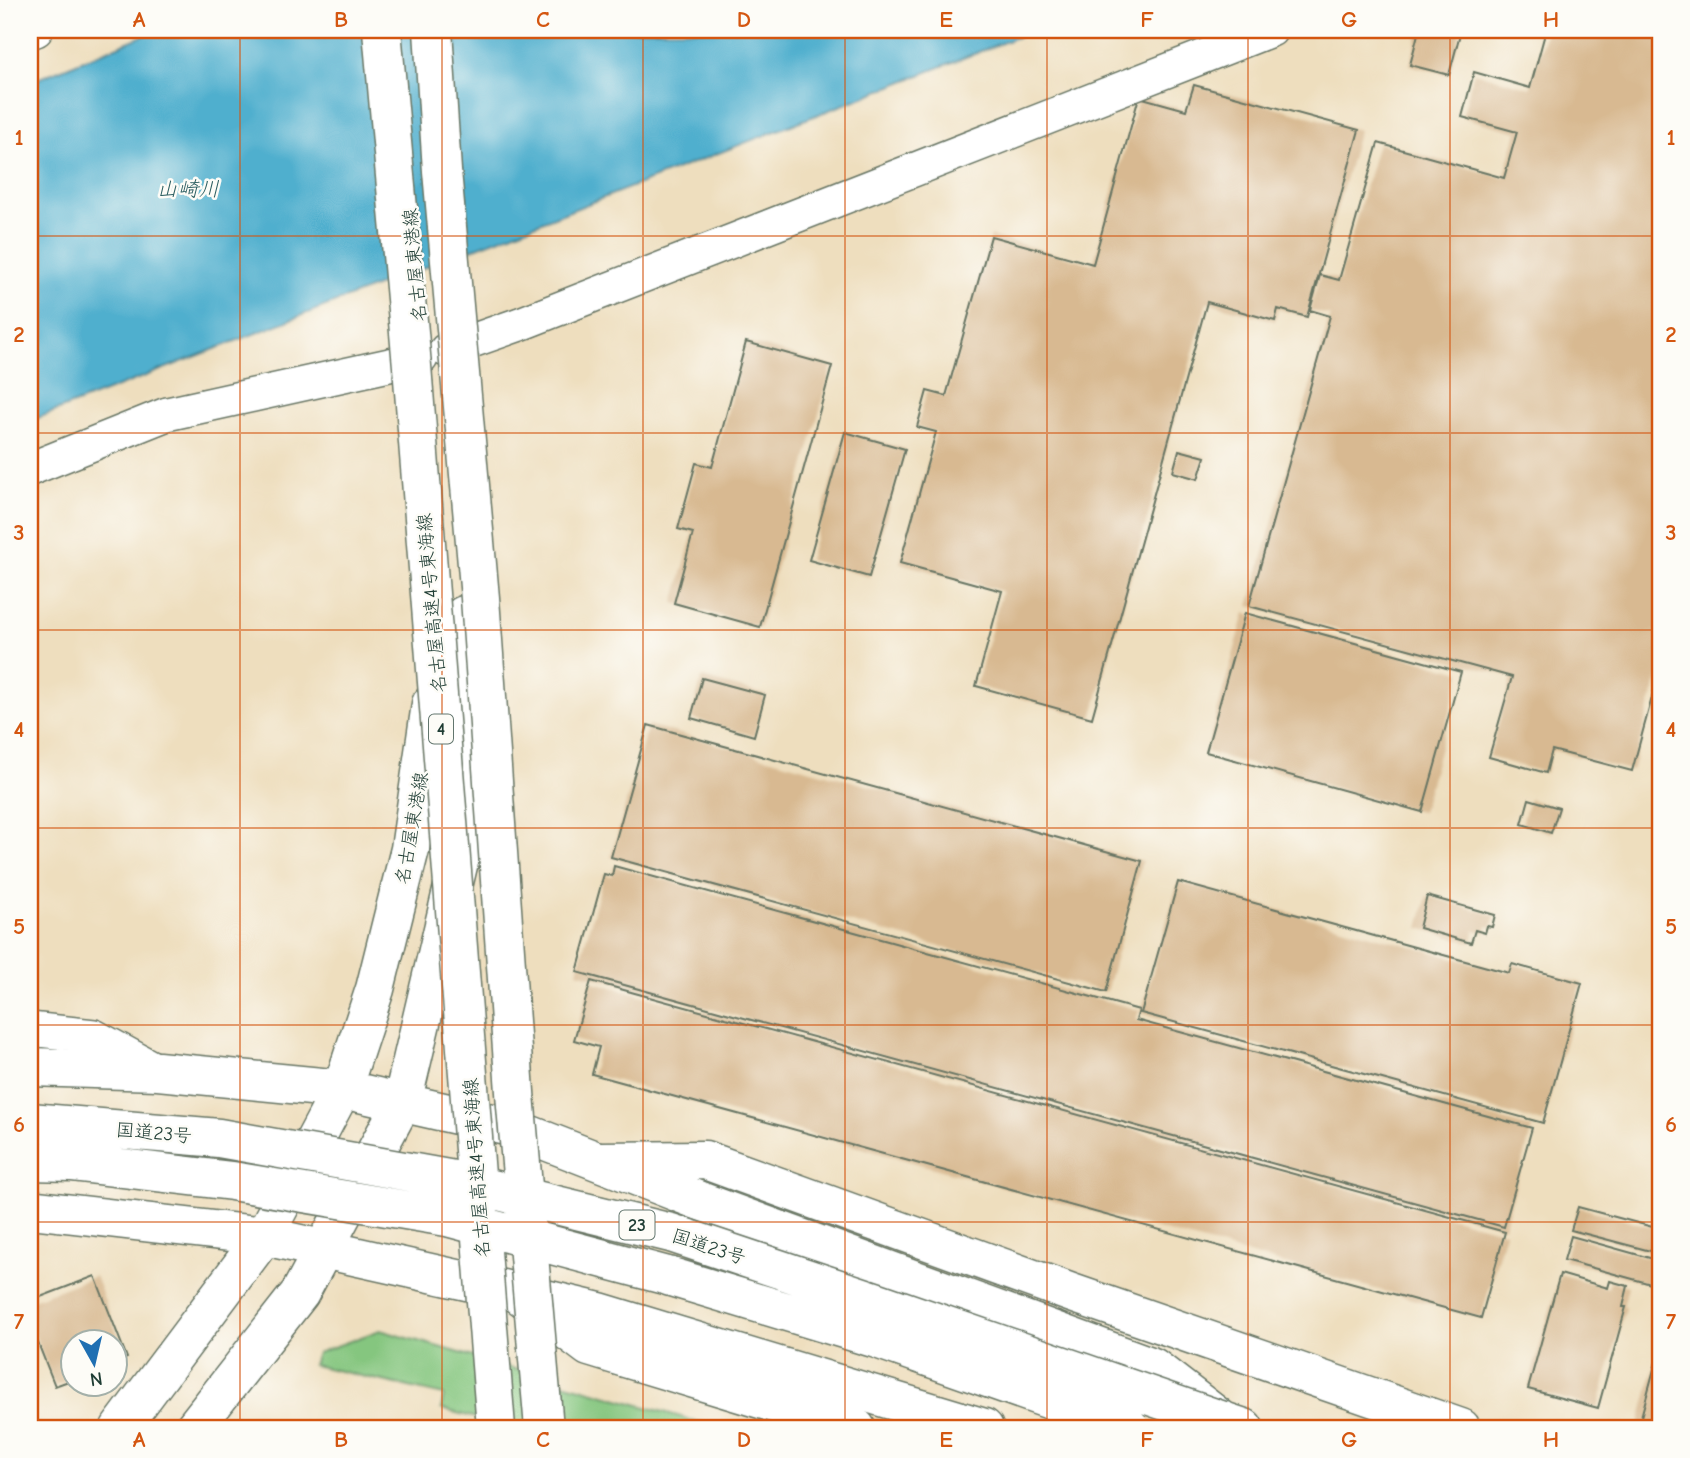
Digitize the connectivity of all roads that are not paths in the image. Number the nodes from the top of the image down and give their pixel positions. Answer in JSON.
{"nodes":[{"id":1,"x":36,"y":30,"type":"edge"},
{"id":2,"x":382,"y":30,"type":"edge"},
{"id":3,"x":394,"y":30,"type":"edge"},
{"id":4,"x":418,"y":30,"type":"edge"},
{"id":5,"x":433,"y":30,"type":"edge"},
{"id":6,"x":1271,"y":30,"type":"edge"},
{"id":7,"x":30,"y":32,"type":"edge"},
{"id":8,"x":433,"y":342,"type":"junction"},
{"id":9,"x":30,"y":468,"type":"edge"},
{"id":10,"x":30,"y":1029,"type":"edge"},
{"id":11,"x":30,"y":1067,"type":"edge"},
{"id":12,"x":158,"y":1071,"type":"junction"},
{"id":13,"x":342,"y":1089,"type":"junction"},
{"id":14,"x":402,"y":1103,"type":"junction"},
{"id":15,"x":30,"y":1122,"type":"edge"},
{"id":16,"x":30,"y":1161,"type":"edge"},
{"id":17,"x":599,"y":1161,"type":"junction"},
{"id":18,"x":30,"y":1209,"type":"edge"},
{"id":19,"x":98,"y":1218,"type":"junction"},
{"id":20,"x":30,"y":1226,"type":"edge"},
{"id":21,"x":264,"y":1236,"type":"junction"},
{"id":22,"x":323,"y":1248,"type":"junction"},
{"id":23,"x":516,"y":1292,"type":"junction"},
{"id":24,"x":1234,"y":1425,"type":"edge"},
{"id":25,"x":851,"y":1427,"type":"edge"},
{"id":26,"x":120,"y":1428,"type":"edge"},
{"id":27,"x":194,"y":1428,"type":"edge"},
{"id":28,"x":496,"y":1428,"type":"edge"},
{"id":29,"x":544,"y":1428,"type":"edge"},
{"id":30,"x":984,"y":1428,"type":"edge"},
{"id":31,"x":1130,"y":1428,"type":"edge"},
{"id":32,"x":1461,"y":1428,"type":"edge"}],
"edges":[{"from":1,"to":7,"type":"street"},
{"from":2,"to":28,"type":"main road","name":"名古屋高速4号東海線","number":"4","bridge":true},
{"from":3,"to":8,"type":"main road","name":"名古屋東港線"},
{"from":4,"to":8,"type":"main road","name":"名古屋東港線"},
{"from":5,"to":29,"type":"main road","bridge":true},
{"from":6,"to":8,"type":"street"},
{"from":8,"to":9,"type":"street"},
{"from":8,"to":13,"type":"main road","name":"名古屋東港線"},
{"from":8,"to":14,"type":"main road","name":"名古屋東港線"},
{"from":10,"to":12,"type":"street"},
{"from":11,"to":12,"type":"main road"},
{"from":12,"to":13,"type":"main road"},
{"from":13,"to":14,"type":"main road"},
{"from":13,"to":21,"type":"main road","name":"名古屋東港線"},
{"from":14,"to":17,"type":"main road"},
{"from":14,"to":22,"type":"main road","name":"名古屋東港線"},
{"from":15,"to":24,"type":"main road","name":"国道23号","number":"23","bridge":true},
{"from":16,"to":31,"type":"main road","name":"国道23号","number":"23","bridge":true},
{"from":17,"to":24,"type":"main road"},
{"from":17,"to":32,"type":"main road"},
{"from":18,"to":19,"type":"main road"},
{"from":19,"to":20,"type":"main road"},
{"from":19,"to":21,"type":"main road"},
{"from":21,"to":22,"type":"main road"},
{"from":21,"to":26,"type":"main road","name":"名古屋東港線"},
{"from":22,"to":23,"type":"main road"},
{"from":22,"to":27,"type":"main road","name":"名古屋東港線"},
{"from":23,"to":25,"type":"main road"},
{"from":23,"to":30,"type":"main road"}]}
